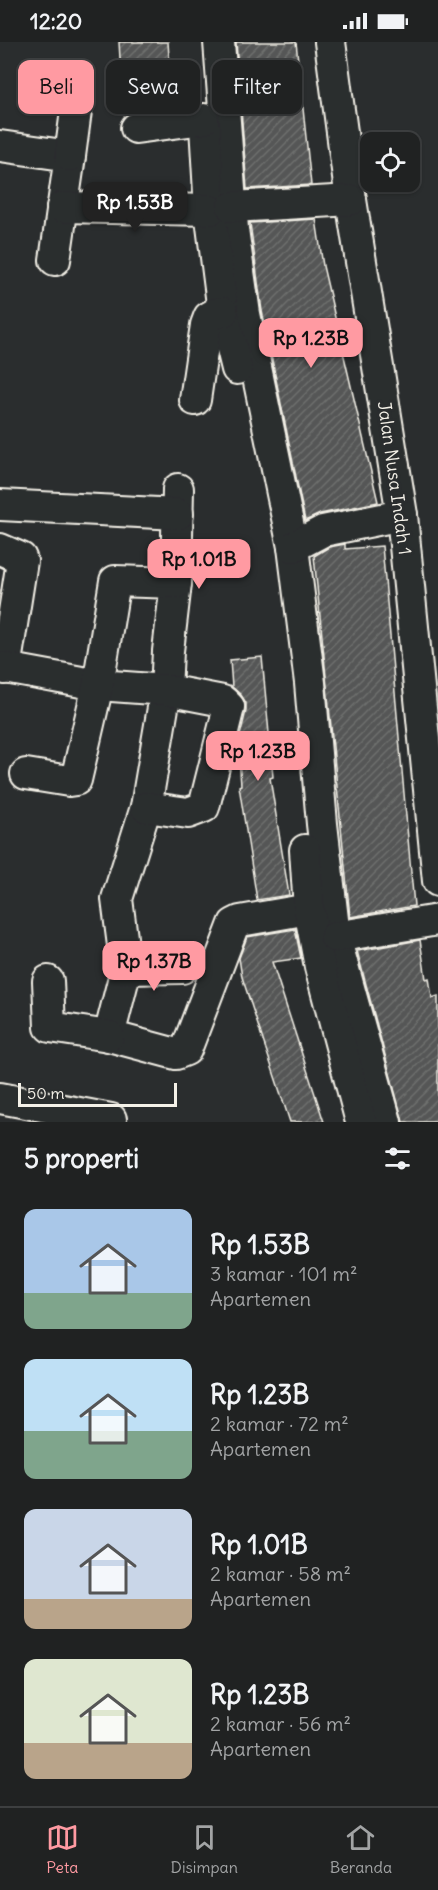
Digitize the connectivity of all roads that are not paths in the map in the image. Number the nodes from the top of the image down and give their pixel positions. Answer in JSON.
{"nodes":[{"id":1,"x":200,"y":42,"type":"edge"},
{"id":2,"x":219,"y":42,"type":"edge"},
{"id":3,"x":330,"y":42,"type":"edge"},
{"id":4,"x":76,"y":114,"type":"edge"},
{"id":5,"x":204,"y":118,"type":"junction"},
{"id":6,"x":136,"y":128,"type":"dead end"},
{"id":7,"x":0,"y":146,"type":"edge"},
{"id":8,"x":70,"y":156,"type":"junction"},
{"id":9,"x":351,"y":200,"type":"junction"},
{"id":10,"x":62,"y":207,"type":"junction"},
{"id":11,"x":221,"y":209,"type":"junction"},
{"id":12,"x":55,"y":260,"type":"dead end"},
{"id":13,"x":223,"y":312,"type":"junction"},
{"id":14,"x":195,"y":400,"type":"dead end"},
{"id":15,"x":0,"y":506,"type":"edge"},
{"id":16,"x":402,"y":515,"type":"junction"},
{"id":17,"x":293,"y":547,"type":"junction"},
{"id":18,"x":0,"y":549,"type":"edge"},
{"id":19,"x":176,"y":583,"type":"junction"},
{"id":20,"x":3,"y":668,"type":"edge"},
{"id":21,"x":98,"y":685,"type":"junction"},
{"id":22,"x":166,"y":690,"type":"junction"},
{"id":23,"x":26,"y":774,"type":"dead end"},
{"id":24,"x":146,"y":807,"type":"junction"},
{"id":25,"x":313,"y":824,"type":"junction"},
{"id":26,"x":438,"y":881,"type":"edge"},
{"id":27,"x":309,"y":909,"type":"junction"},
{"id":28,"x":438,"y":920,"type":"edge"},
{"id":29,"x":335,"y":937,"type":"junction"},
{"id":30,"x":182,"y":968,"type":"dead end"},
{"id":31,"x":126,"y":969,"type":"junction"},
{"id":32,"x":48,"y":981,"type":"dead end"},
{"id":33,"x":109,"y":1036,"type":"junction"},
{"id":34,"x":0,"y":1098,"type":"edge"},
{"id":35,"x":111,"y":1119,"type":"dead end"},
{"id":36,"x":361,"y":1122,"type":"edge"},
{"id":37,"x":386,"y":1122,"type":"edge"}],
"edges":[{"from":1,"to":5,"type":"street"},
{"from":2,"to":11,"type":"street"},
{"from":3,"to":9,"type":"street","name":"Jalan Nusa Indah 1"},
{"from":4,"to":8,"type":"street"},
{"from":5,"to":6,"type":"street"},
{"from":5,"to":11,"type":"street"},
{"from":7,"to":8,"type":"street"},
{"from":8,"to":10,"type":"street"},
{"from":9,"to":11,"type":"street"},
{"from":9,"to":16,"type":"street","name":"Jalan Nusa Indah 1"},
{"from":10,"to":11,"type":"street"},
{"from":10,"to":12,"type":"street"},
{"from":11,"to":13,"type":"street"},
{"from":11,"to":17,"type":"street"},
{"from":13,"to":14,"type":"street"},
{"from":13,"to":25,"type":"street"},
{"from":15,"to":19,"type":"street"},
{"from":16,"to":17,"type":"street"},
{"from":16,"to":26,"type":"street","name":"Jalan Nusa Indah 1"},
{"from":17,"to":25,"type":"street"},
{"from":18,"to":20,"type":"street"},
{"from":19,"to":21,"type":"street"},
{"from":19,"to":22,"type":"street"},
{"from":20,"to":21,"type":"street"},
{"from":21,"to":22,"type":"street"},
{"from":21,"to":23,"type":"street"},
{"from":22,"to":24,"type":"street"},
{"from":22,"to":24,"type":"street"},
{"from":24,"to":31,"type":"street"},
{"from":25,"to":27,"type":"street"},
{"from":25,"to":29,"type":"street"},
{"from":27,"to":33,"type":"street"},
{"from":27,"to":36,"type":"street"},
{"from":28,"to":29,"type":"street"},
{"from":29,"to":37,"type":"street"},
{"from":30,"to":31,"type":"street"},
{"from":31,"to":33,"type":"street"},
{"from":32,"to":33,"type":"street"},
{"from":34,"to":35,"type":"street"}]}
